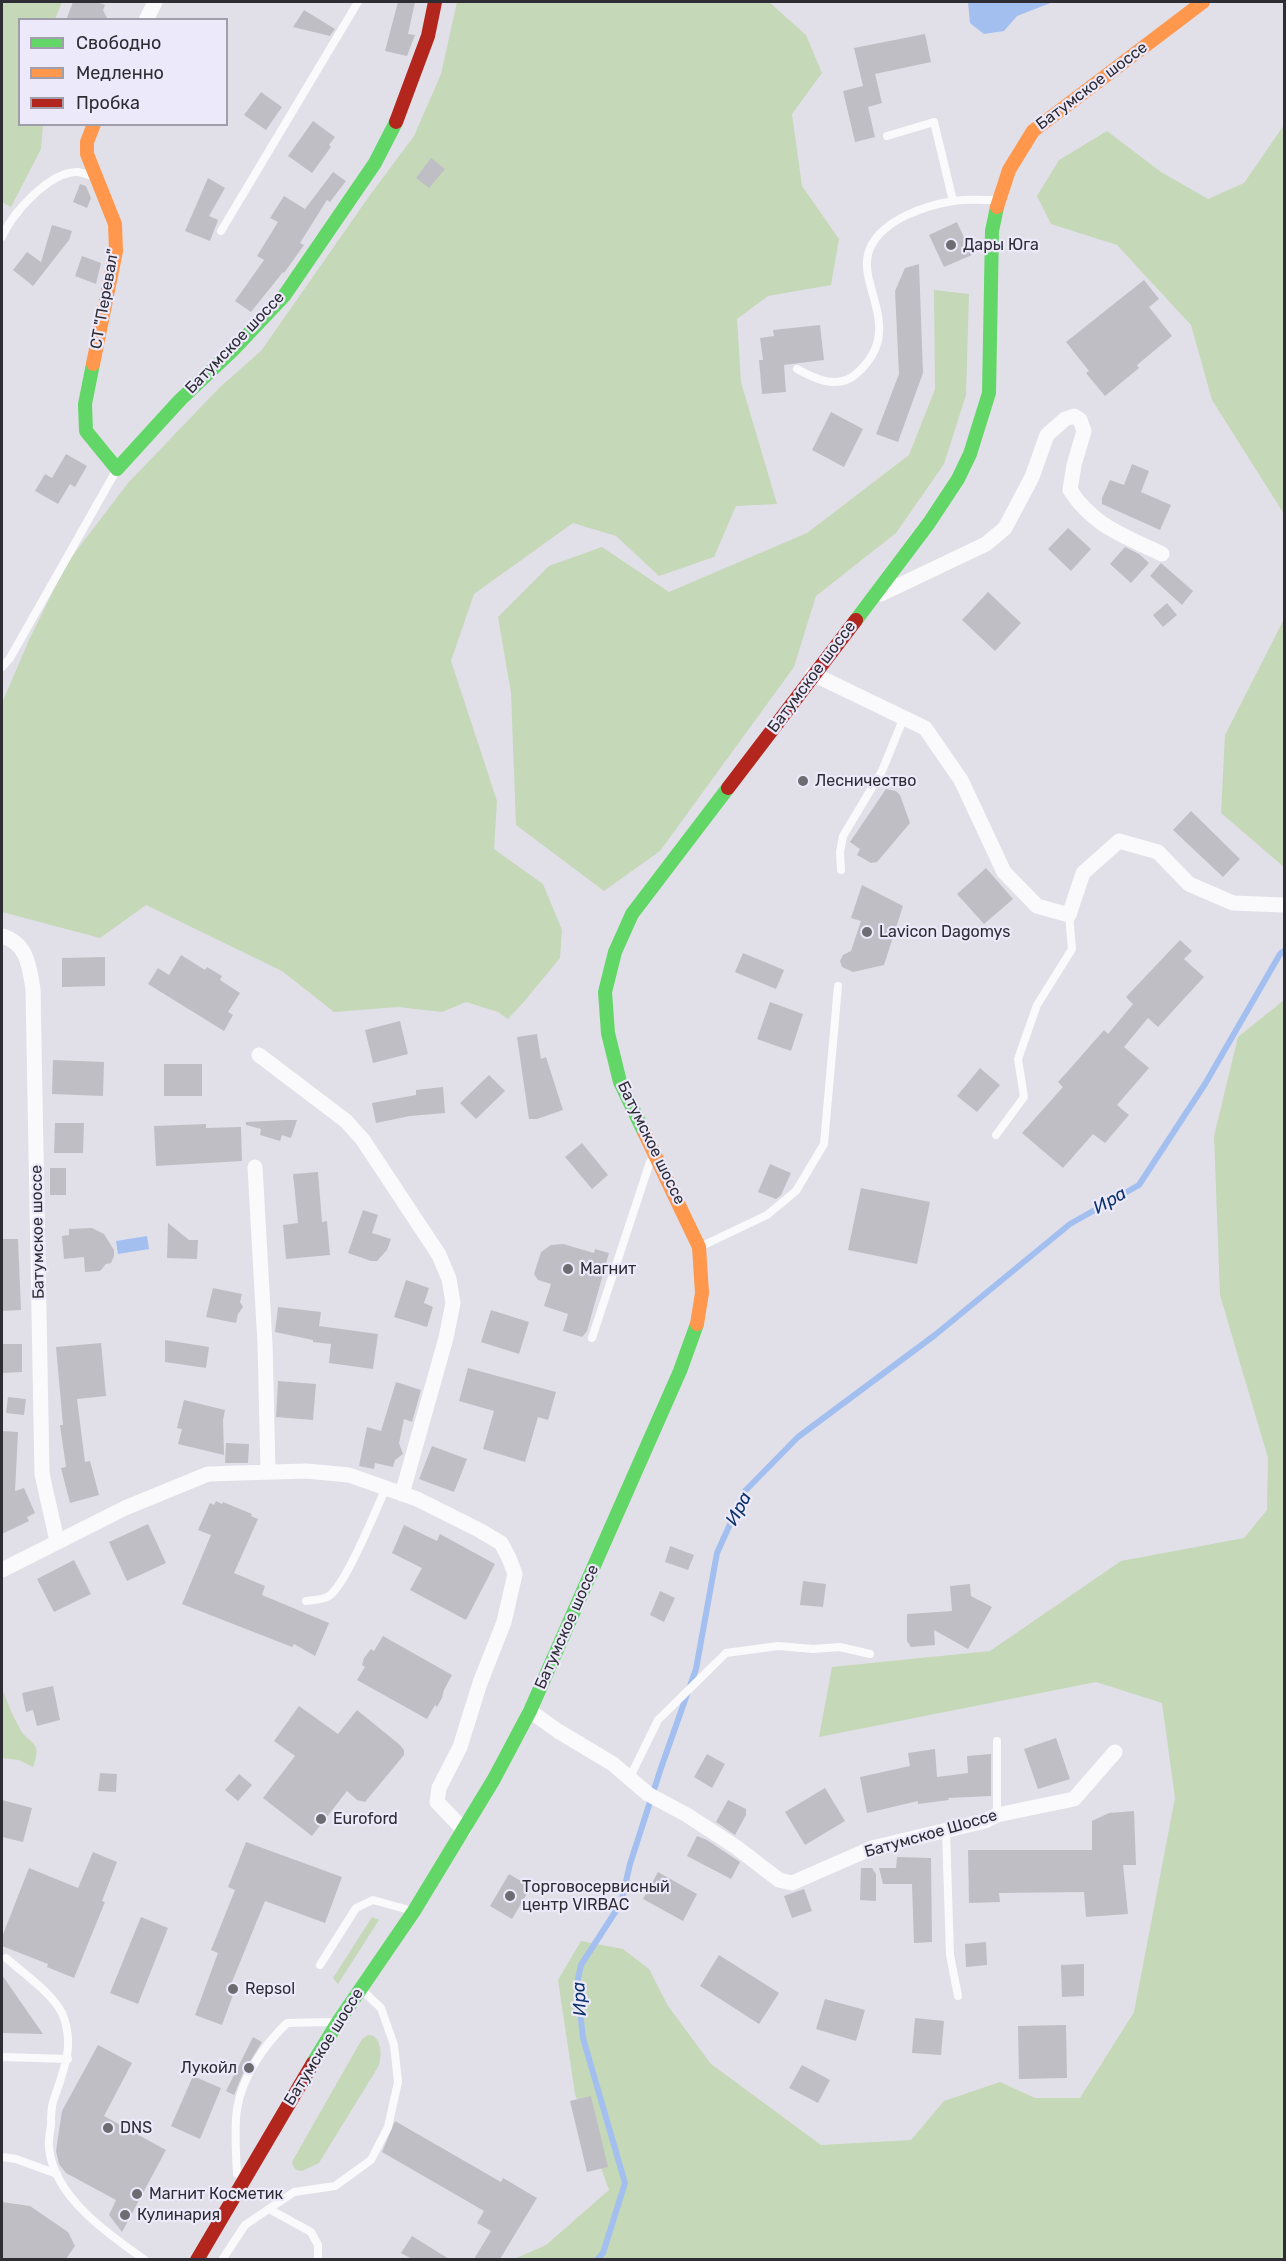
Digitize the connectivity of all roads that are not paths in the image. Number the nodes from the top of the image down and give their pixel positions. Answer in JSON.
{"nodes":[{"id":1,"x":155,"y":2,"type":"edge"},
{"id":2,"x":358,"y":2,"type":"edge"},
{"id":3,"x":435,"y":2,"type":"edge"},
{"id":4,"x":1203,"y":2,"type":"edge"},
{"id":5,"x":147,"y":18,"type":"edge"},
{"id":6,"x":93,"y":126,"type":"edge"},
{"id":7,"x":887,"y":136,"type":"dead end"},
{"id":8,"x":96,"y":178,"type":"junction"},
{"id":9,"x":998,"y":200,"type":"junction"},
{"id":10,"x":953,"y":201,"type":"junction"},
{"id":11,"x":221,"y":231,"type":"dead end"},
{"id":12,"x":2,"y":237,"type":"edge"},
{"id":13,"x":797,"y":369,"type":"dead end"},
{"id":14,"x":117,"y":469,"type":"junction"},
{"id":15,"x":1162,"y":554,"type":"dead end"},
{"id":16,"x":871,"y":600,"type":"junction"},
{"id":17,"x":2,"y":667,"type":"edge"},
{"id":18,"x":813,"y":674,"type":"junction"},
{"id":19,"x":904,"y":717,"type":"junction"},
{"id":20,"x":841,"y":870,"type":"dead end"},
{"id":21,"x":1284,"y":905,"type":"edge"},
{"id":22,"x":1069,"y":915,"type":"junction"},
{"id":23,"x":2,"y":936,"type":"edge"},
{"id":24,"x":838,"y":986,"type":"dead end"},
{"id":25,"x":259,"y":1055,"type":"dead end"},
{"id":26,"x":996,"y":1135,"type":"dead end"},
{"id":27,"x":653,"y":1152,"type":"junction"},
{"id":28,"x":255,"y":1167,"type":"dead end"},
{"id":29,"x":699,"y":1247,"type":"junction"},
{"id":30,"x":592,"y":1338,"type":"dead end"},
{"id":31,"x":268,"y":1471,"type":"junction"},
{"id":32,"x":386,"y":1488,"type":"junction"},
{"id":33,"x":402,"y":1494,"type":"junction"},
{"id":34,"x":57,"y":1541,"type":"junction"},
{"id":35,"x":2,"y":1570,"type":"edge"},
{"id":36,"x":306,"y":1601,"type":"dead end"},
{"id":37,"x":870,"y":1654,"type":"dead end"},
{"id":38,"x":530,"y":1711,"type":"junction"},
{"id":39,"x":997,"y":1741,"type":"dead end"},
{"id":40,"x":1116,"y":1752,"type":"dead end"},
{"id":41,"x":629,"y":1779,"type":"junction"},
{"id":42,"x":997,"y":1815,"type":"junction"},
{"id":43,"x":946,"y":1829,"type":"junction"},
{"id":44,"x":464,"y":1830,"type":"junction"},
{"id":45,"x":414,"y":1911,"type":"junction"},
{"id":46,"x":6,"y":1958,"type":"dead end"},
{"id":47,"x":320,"y":1965,"type":"dead end"},
{"id":48,"x":361,"y":1989,"type":"junction"},
{"id":49,"x":958,"y":1996,"type":"dead end"},
{"id":50,"x":338,"y":2022,"type":"junction"},
{"id":51,"x":2,"y":2057,"type":"edge"},
{"id":52,"x":68,"y":2059,"type":"junction"},
{"id":53,"x":2,"y":2157,"type":"edge"},
{"id":54,"x":57,"y":2174,"type":"junction"},
{"id":55,"x":239,"y":2185,"type":"junction"},
{"id":56,"x":269,"y":2209,"type":"junction"},
{"id":57,"x":145,"y":2259,"type":"edge"},
{"id":58,"x":197,"y":2259,"type":"edge"},
{"id":59,"x":222,"y":2259,"type":"edge"},
{"id":60,"x":318,"y":2259,"type":"edge"}],
"edges":[{"from":1,"to":5,"type":"street"},
{"from":2,"to":11,"type":"lane"},
{"from":3,"to":14,"type":"main road","name":"Батумское шоссе"},
{"from":4,"to":9,"type":"main road","name":"Батумское шоссе"},
{"from":6,"to":8,"type":"main road","name":"СТ \"Перевал\""},
{"from":7,"to":10,"type":"lane"},
{"from":8,"to":12,"type":"lane"},
{"from":8,"to":14,"type":"main road","name":"СТ \"Перевал\""},
{"from":9,"to":10,"type":"lane"},
{"from":9,"to":16,"type":"main road","name":"Батумское шоссе"},
{"from":10,"to":13,"type":"lane"},
{"from":14,"to":17,"type":"lane","name":"Батумское шоссе"},
{"from":15,"to":16,"type":"street"},
{"from":16,"to":18,"type":"main road","name":"Батумское шоссе"},
{"from":18,"to":19,"type":"street"},
{"from":18,"to":27,"type":"main road","name":"Батумское шоссе"},
{"from":19,"to":20,"type":"lane"},
{"from":19,"to":22,"type":"street"},
{"from":21,"to":22,"type":"street"},
{"from":22,"to":26,"type":"lane"},
{"from":23,"to":34,"type":"street","name":"Батумское шоссе"},
{"from":24,"to":29,"type":"lane"},
{"from":25,"to":33,"type":"street"},
{"from":27,"to":29,"type":"main road","name":"Батумское шоссе"},
{"from":27,"to":30,"type":"lane"},
{"from":28,"to":31,"type":"street"},
{"from":29,"to":38,"type":"main road","name":"Батумское шоссе"},
{"from":31,"to":32,"type":"street"},
{"from":31,"to":34,"type":"street"},
{"from":32,"to":33,"type":"street"},
{"from":32,"to":36,"type":"lane"},
{"from":33,"to":44,"type":"street"},
{"from":34,"to":35,"type":"street"},
{"from":37,"to":41,"type":"lane"},
{"from":38,"to":41,"type":"street","name":"Батумское Шоссе"},
{"from":38,"to":44,"type":"main road","name":"Батумское шоссе"},
{"from":39,"to":42,"type":"lane"},
{"from":40,"to":42,"type":"street","name":"Батумское Шоссе"},
{"from":41,"to":43,"type":"street","name":"Батумское Шоссе"},
{"from":42,"to":43,"type":"street","name":"Батумское Шоссе"},
{"from":43,"to":49,"type":"lane"},
{"from":44,"to":45,"type":"main road","name":"Батумское шоссе"},
{"from":45,"to":47,"type":"lane"},
{"from":45,"to":48,"type":"main road","name":"Батумское шоссе"},
{"from":46,"to":52,"type":"lane"},
{"from":48,"to":50,"type":"main road","name":"Батумское шоссе"},
{"from":48,"to":56,"type":"lane"},
{"from":50,"to":55,"type":"main road","name":"Батумское шоссе"},
{"from":50,"to":55,"type":"lane"},
{"from":51,"to":52,"type":"lane"},
{"from":52,"to":54,"type":"lane"},
{"from":53,"to":54,"type":"lane"},
{"from":54,"to":57,"type":"lane"},
{"from":55,"to":58,"type":"main road","name":"Батумское шоссе"},
{"from":56,"to":59,"type":"lane"},
{"from":56,"to":60,"type":"lane"}]}
